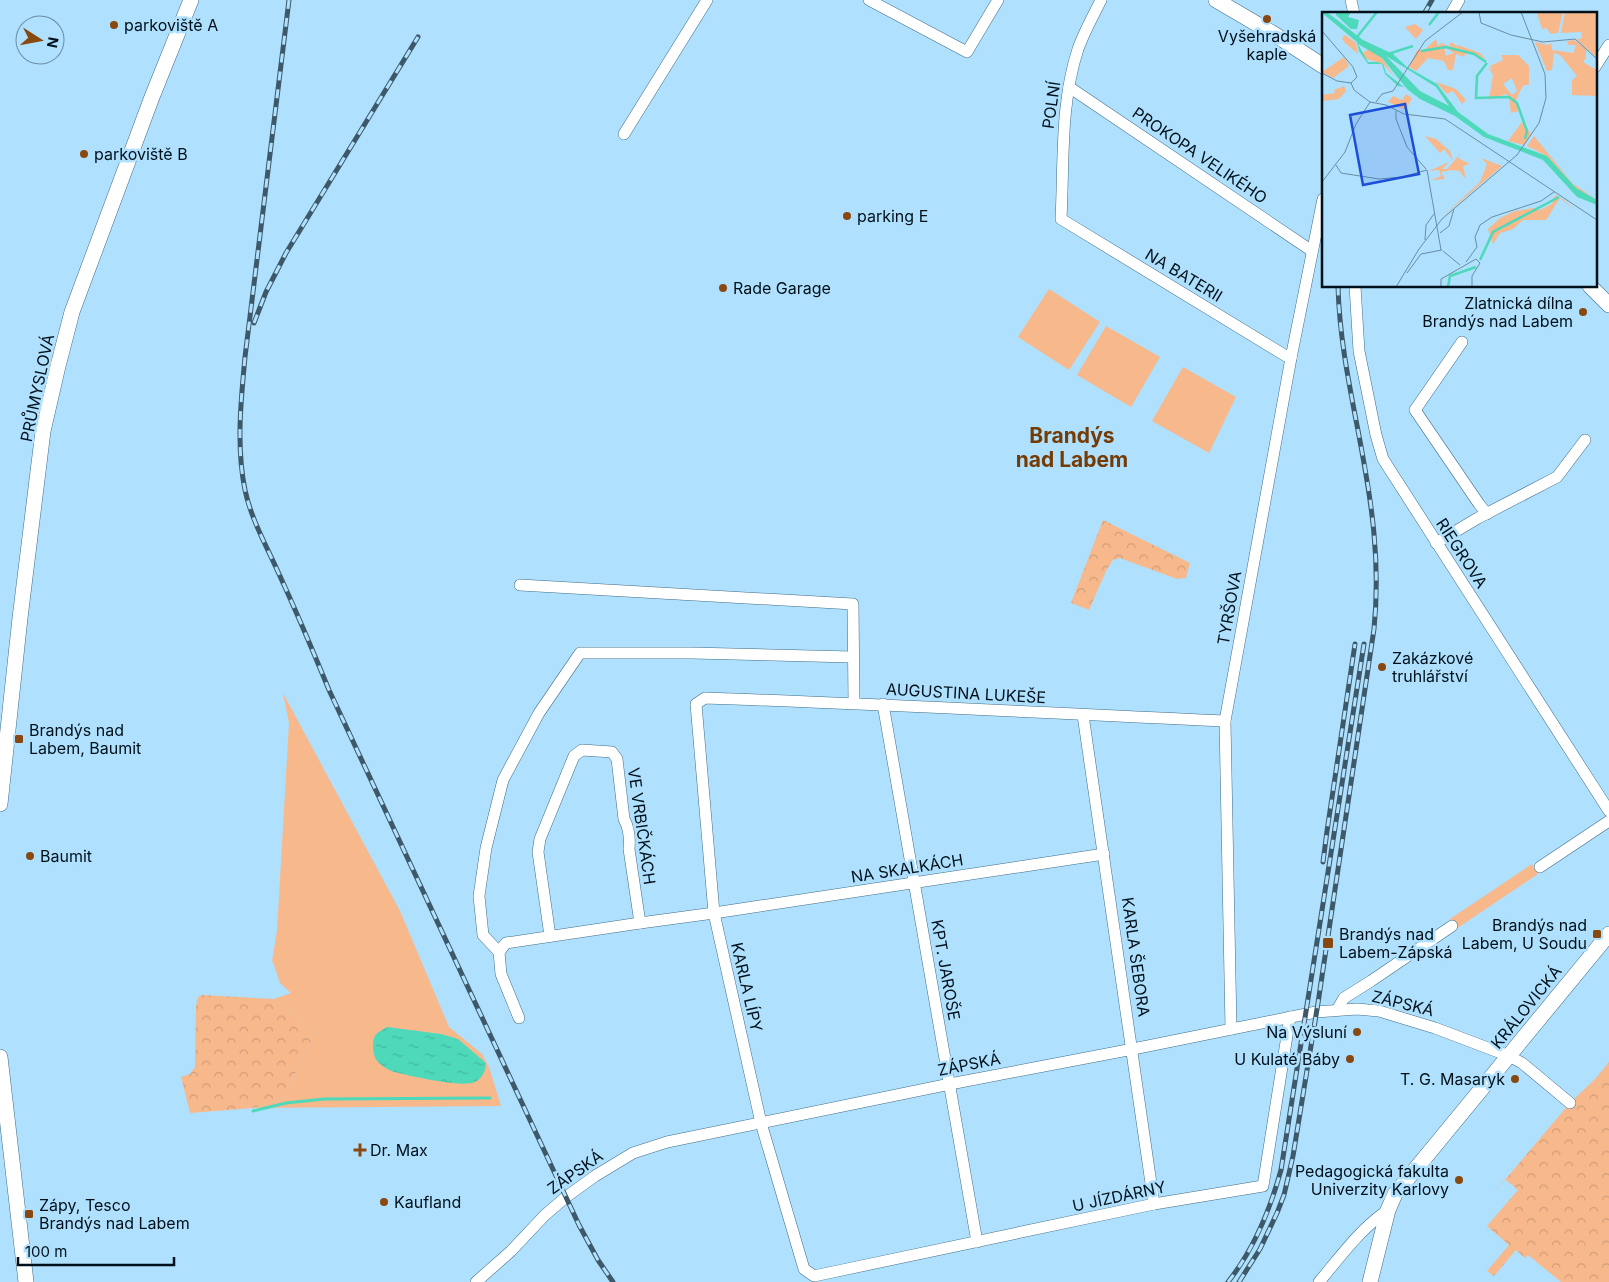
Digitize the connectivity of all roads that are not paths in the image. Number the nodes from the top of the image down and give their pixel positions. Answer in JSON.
{"nodes":[{"id":1,"x":191,"y":0,"type":"edge"},
{"id":2,"x":707,"y":0,"type":"edge"},
{"id":3,"x":869,"y":0,"type":"edge"},
{"id":4,"x":998,"y":0,"type":"edge"},
{"id":5,"x":1101,"y":0,"type":"edge"},
{"id":6,"x":1216,"y":0,"type":"edge"},
{"id":7,"x":1460,"y":0,"type":"edge"},
{"id":8,"x":1452,"y":12,"type":"edge"},
{"id":9,"x":1609,"y":45,"type":"edge"},
{"id":10,"x":1322,"y":65,"type":"edge"},
{"id":11,"x":1596,"y":65,"type":"edge"},
{"id":12,"x":1069,"y":87,"type":"junction"},
{"id":13,"x":624,"y":134,"type":"dead end"},
{"id":14,"x":1322,"y":204,"type":"edge"},
{"id":15,"x":1061,"y":219,"type":"joint"},
{"id":16,"x":1312,"y":251,"type":"junction"},
{"id":17,"x":1355,"y":288,"type":"edge"},
{"id":18,"x":1592,"y":288,"type":"edge"},
{"id":19,"x":1609,"y":305,"type":"edge"},
{"id":20,"x":1462,"y":342,"type":"dead end"},
{"id":21,"x":1291,"y":358,"type":"junction"},
{"id":22,"x":1585,"y":440,"type":"dead end"},
{"id":23,"x":1487,"y":514,"type":"junction"},
{"id":24,"x":1436,"y":544,"type":"junction"},
{"id":25,"x":520,"y":585,"type":"dead end"},
{"id":26,"x":852,"y":657,"type":"junction"},
{"id":27,"x":705,"y":698,"type":"joint"},
{"id":28,"x":854,"y":703,"type":"junction"},
{"id":29,"x":883,"y":704,"type":"junction"},
{"id":30,"x":1083,"y":715,"type":"junction"},
{"id":31,"x":1225,"y":721,"type":"junction"},
{"id":32,"x":0,"y":804,"type":"edge"},
{"id":33,"x":1609,"y":811,"type":"edge"},
{"id":34,"x":1609,"y":821,"type":"edge"},
{"id":35,"x":1104,"y":854,"type":"junction"},
{"id":36,"x":1540,"y":867,"type":"dead end"},
{"id":37,"x":914,"y":883,"type":"junction"},
{"id":38,"x":714,"y":913,"type":"junction"},
{"id":39,"x":640,"y":923,"type":"junction"},
{"id":40,"x":1452,"y":926,"type":"dead end"},
{"id":41,"x":1609,"y":934,"type":"edge"},
{"id":42,"x":550,"y":936,"type":"junction"},
{"id":43,"x":503,"y":948,"type":"junction"},
{"id":44,"x":1337,"y":1010,"type":"junction"},
{"id":45,"x":1290,"y":1017,"type":"junction"},
{"id":46,"x":520,"y":1018,"type":"dead end"},
{"id":47,"x":1231,"y":1029,"type":"junction"},
{"id":48,"x":1133,"y":1050,"type":"junction"},
{"id":49,"x":1508,"y":1056,"type":"junction"},
{"id":50,"x":0,"y":1057,"type":"edge"},
{"id":51,"x":950,"y":1084,"type":"junction"},
{"id":52,"x":1570,"y":1103,"type":"dead end"},
{"id":53,"x":761,"y":1123,"type":"junction"},
{"id":54,"x":1154,"y":1204,"type":"junction"},
{"id":55,"x":1388,"y":1210,"type":"junction"},
{"id":56,"x":977,"y":1242,"type":"junction"},
{"id":57,"x":814,"y":1276,"type":"joint"},
{"id":58,"x":1372,"y":1281,"type":"edge"},
{"id":59,"x":26,"y":1282,"type":"edge"},
{"id":60,"x":476,"y":1282,"type":"edge"},
{"id":61,"x":1319,"y":1282,"type":"edge"}],
"edges":[{"from":1,"to":32,"type":"main road","name":"PRŮMYSLOVÁ"},
{"from":2,"to":13,"type":"street"},
{"from":3,"to":4,"type":"street"},
{"from":5,"to":12,"type":"street","name":"POLNÍ"},
{"from":6,"to":10,"type":"main road"},
{"from":7,"to":8,"type":"street"},
{"from":9,"to":11,"type":"street"},
{"from":12,"to":15,"type":"street","name":"POLNÍ"},
{"from":12,"to":16,"type":"street","name":"PROKOPA VELIKÉHO"},
{"from":14,"to":16,"type":"street","name":"TYRŠOVA"},
{"from":15,"to":21,"type":"street","name":"NA BATERII"},
{"from":16,"to":21,"type":"street","name":"TYRŠOVA"},
{"from":17,"to":24,"type":"street","name":"RIEGROVA"},
{"from":18,"to":19,"type":"main road"},
{"from":20,"to":23,"type":"street"},
{"from":21,"to":31,"type":"street","name":"TYRŠOVA"},
{"from":22,"to":23,"type":"street"},
{"from":23,"to":24,"type":"street"},
{"from":24,"to":33,"type":"street","name":"RIEGROVA"},
{"from":25,"to":26,"type":"street"},
{"from":26,"to":28,"type":"street"},
{"from":26,"to":43,"type":"street"},
{"from":27,"to":28,"type":"street","name":"AUGUSTINA LUKEŠE"},
{"from":27,"to":38,"type":"street","name":"KARLA LÍPY"},
{"from":28,"to":29,"type":"street","name":"AUGUSTINA LUKEŠE"},
{"from":29,"to":30,"type":"street","name":"AUGUSTINA LUKEŠE"},
{"from":29,"to":37,"type":"street","name":"KPT. JAROŠE"},
{"from":30,"to":31,"type":"street","name":"AUGUSTINA LUKEŠE"},
{"from":30,"to":35,"type":"street","name":"KARLA ŠEBORA"},
{"from":31,"to":47,"type":"street","name":"TYRŠOVA"},
{"from":34,"to":36,"type":"street"},
{"from":35,"to":37,"type":"street","name":"NA SKALKÁCH"},
{"from":35,"to":48,"type":"street","name":"KARLA ŠEBORA"},
{"from":37,"to":38,"type":"street","name":"NA SKALKÁCH"},
{"from":37,"to":51,"type":"street","name":"KPT. JAROŠE"},
{"from":38,"to":39,"type":"street"},
{"from":38,"to":53,"type":"street","name":"KARLA LÍPY"},
{"from":39,"to":42,"type":"street"},
{"from":39,"to":42,"type":"street","name":"VE VRBIČKÁCH"},
{"from":40,"to":44,"type":"street"},
{"from":41,"to":49,"type":"main road","name":"KRÁLOVICKÁ"},
{"from":42,"to":43,"type":"street"},
{"from":43,"to":46,"type":"street"},
{"from":44,"to":45,"type":"street","name":"ZÁPSKÁ"},
{"from":44,"to":49,"type":"street","name":"ZÁPSKÁ"},
{"from":45,"to":47,"type":"street","name":"ZÁPSKÁ"},
{"from":45,"to":54,"type":"street","name":"U JÍZDÁRNY"},
{"from":47,"to":48,"type":"street","name":"ZÁPSKÁ"},
{"from":48,"to":51,"type":"street","name":"ZÁPSKÁ"},
{"from":48,"to":54,"type":"street","name":"KARLA ŠEBORA"},
{"from":49,"to":52,"type":"street","name":"ZÁPSKÁ"},
{"from":49,"to":55,"type":"main road","name":"KRÁLOVICKÁ"},
{"from":50,"to":59,"type":"main road"},
{"from":51,"to":53,"type":"street","name":"ZÁPSKÁ"},
{"from":51,"to":56,"type":"street","name":"KPT. JAROŠE"},
{"from":53,"to":57,"type":"street","name":"KARLA LÍPY"},
{"from":53,"to":60,"type":"street","name":"ZÁPSKÁ"},
{"from":54,"to":56,"type":"street","name":"U JÍZDÁRNY"},
{"from":55,"to":58,"type":"main road","name":"KRÁLOVICKÁ"},
{"from":55,"to":61,"type":"street"},
{"from":56,"to":57,"type":"street","name":"U JÍZDÁRNY"}]}
